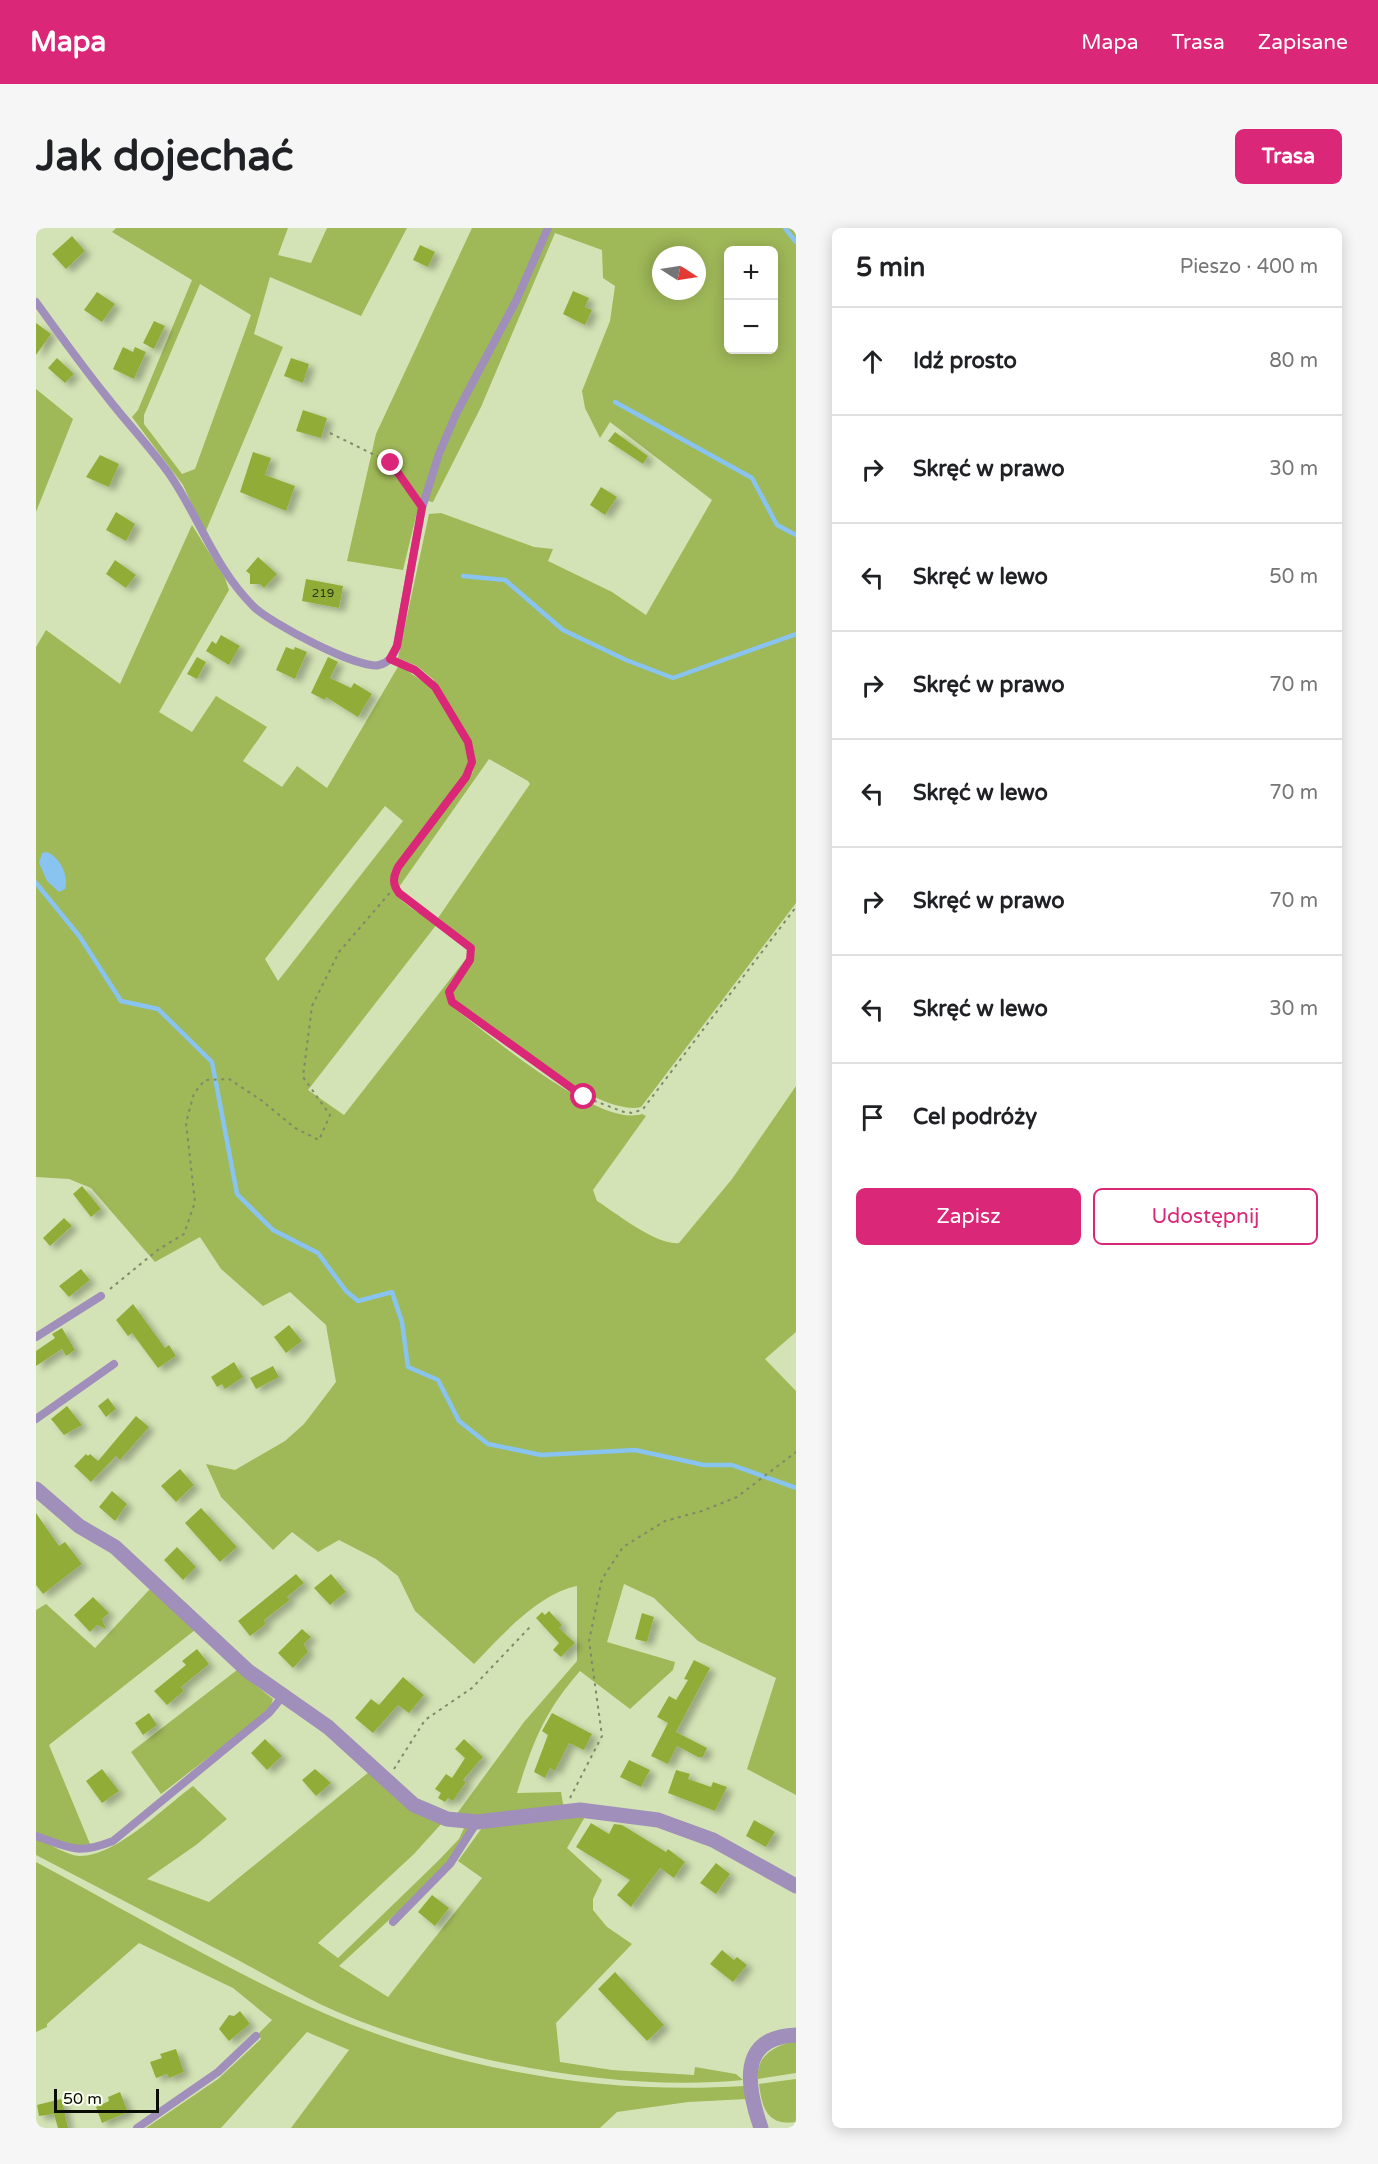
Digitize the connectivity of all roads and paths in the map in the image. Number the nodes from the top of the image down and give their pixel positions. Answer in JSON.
{"nodes":[{"id":1,"x":548,"y":228,"type":"edge"},
{"id":2,"x":36,"y":302,"type":"edge"},
{"id":3,"x":330,"y":433,"type":"dead end"},
{"id":4,"x":422,"y":507,"type":"junction"},
{"id":5,"x":390,"y":659,"type":"junction"},
{"id":6,"x":394,"y":887,"type":"junction"},
{"id":7,"x":796,"y":908,"type":"edge"},
{"id":8,"x":101,"y":1296,"type":"joint"},
{"id":9,"x":36,"y":1337,"type":"edge"},
{"id":10,"x":114,"y":1364,"type":"dead end"},
{"id":11,"x":36,"y":1419,"type":"edge"},
{"id":12,"x":796,"y":1452,"type":"edge"},
{"id":13,"x":36,"y":1489,"type":"edge"},
{"id":14,"x":530,"y":1628,"type":"dead end"},
{"id":15,"x":283,"y":1696,"type":"junction"},
{"id":16,"x":386,"y":1781,"type":"junction"},
{"id":17,"x":567,"y":1813,"type":"junction"},
{"id":18,"x":477,"y":1822,"type":"junction"},
{"id":19,"x":36,"y":1836,"type":"edge"},
{"id":20,"x":796,"y":1886,"type":"edge"},
{"id":21,"x":393,"y":1922,"type":"dead end"},
{"id":22,"x":796,"y":2035,"type":"edge"},
{"id":23,"x":256,"y":2036,"type":"dead end"},
{"id":24,"x":137,"y":2128,"type":"edge"},
{"id":25,"x":760,"y":2128,"type":"edge"}],
"edges":[{"from":1,"to":4,"type":"lane"},
{"from":2,"to":5,"type":"lane"},
{"from":3,"to":4,"type":"path"},
{"from":4,"to":5,"type":"lane"},
{"from":5,"to":6,"type":"path"},
{"from":6,"to":7,"type":"path"},
{"from":6,"to":8,"type":"path"},
{"from":8,"to":9,"type":"lane"},
{"from":10,"to":11,"type":"lane"},
{"from":12,"to":17,"type":"path"},
{"from":13,"to":15,"type":"street"},
{"from":14,"to":16,"type":"path"},
{"from":15,"to":16,"type":"street"},
{"from":15,"to":19,"type":"lane"},
{"from":16,"to":18,"type":"street"},
{"from":17,"to":18,"type":"street"},
{"from":17,"to":20,"type":"street"},
{"from":18,"to":21,"type":"lane"},
{"from":22,"to":25,"type":"street"},
{"from":23,"to":24,"type":"lane"}]}
